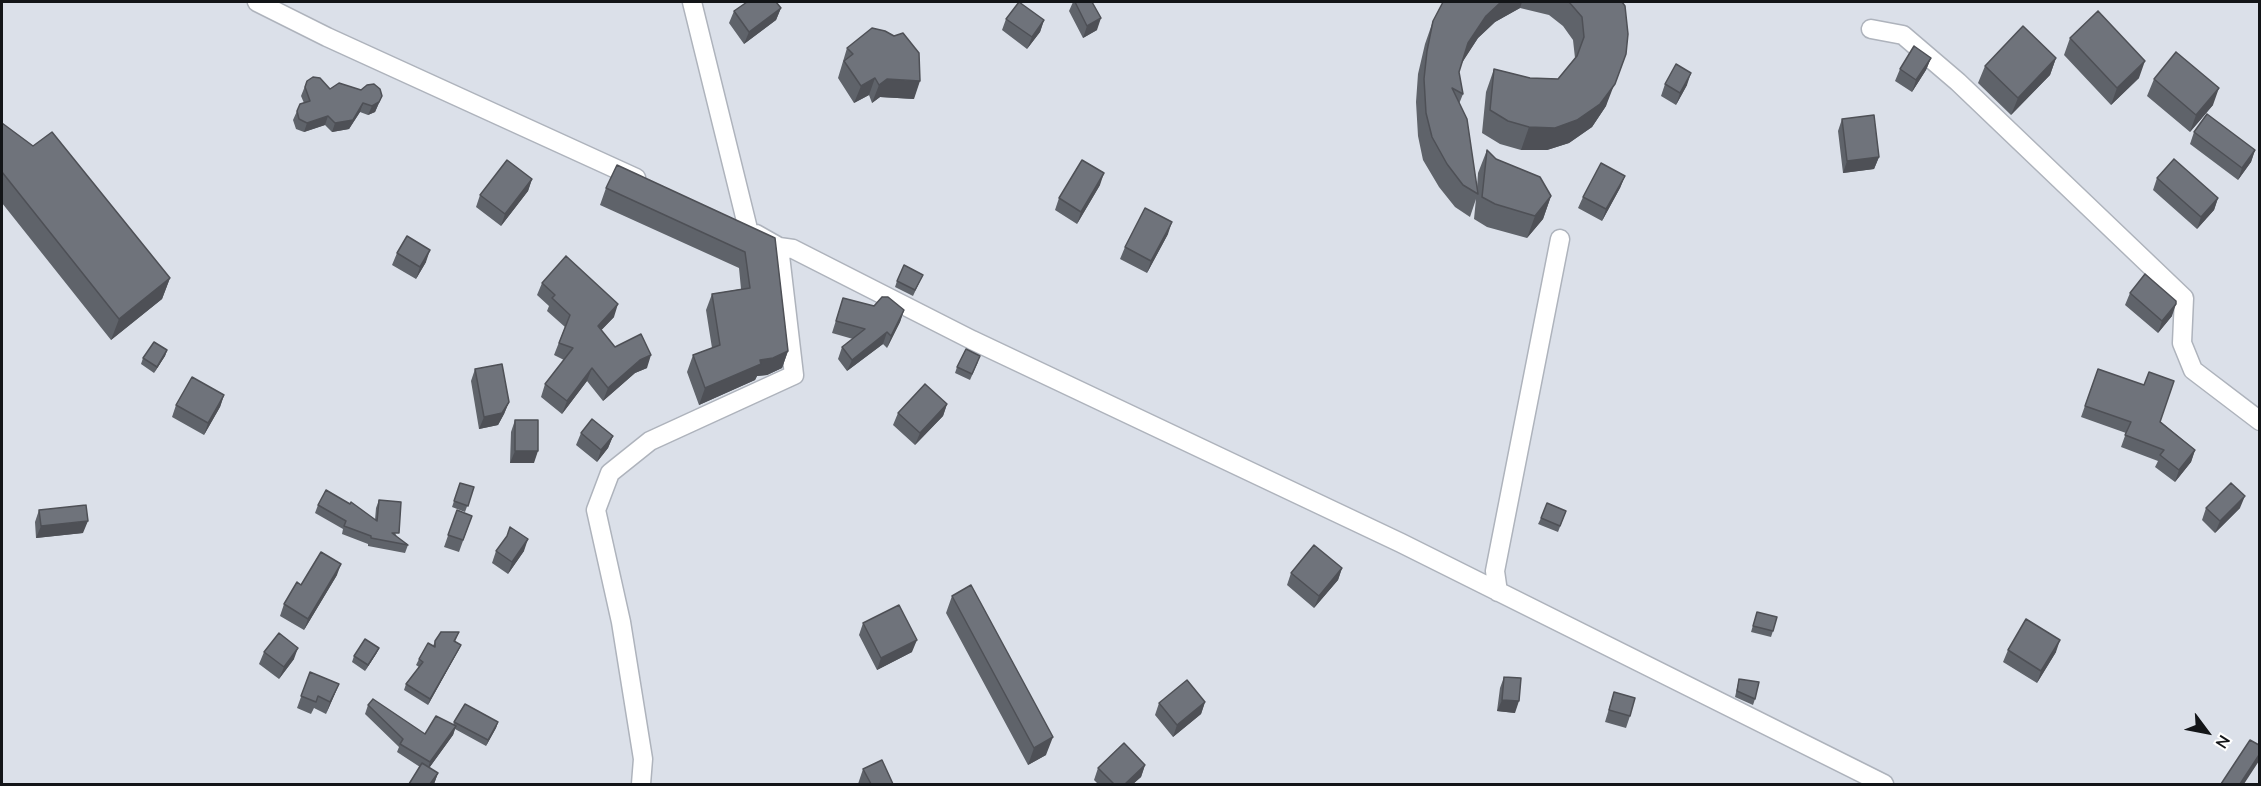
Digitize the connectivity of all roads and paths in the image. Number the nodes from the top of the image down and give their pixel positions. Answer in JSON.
{"nodes":[{"id":1,"x":257,"y":2,"type":"edge"},
{"id":2,"x":692,"y":2,"type":"edge"},
{"id":3,"x":1871,"y":29,"type":"dead end"},
{"id":4,"x":651,"y":184,"type":"edge"},
{"id":5,"x":727,"y":219,"type":"edge"},
{"id":6,"x":748,"y":229,"type":"junction"},
{"id":7,"x":1560,"y":240,"type":"dead end"},
{"id":8,"x":779,"y":248,"type":"junction"},
{"id":9,"x":2259,"y":421,"type":"edge"},
{"id":10,"x":1498,"y":592,"type":"junction"},
{"id":11,"x":641,"y":784,"type":"edge"},
{"id":12,"x":1884,"y":784,"type":"edge"}],
"edges":[{"from":1,"to":4,"type":"street"},
{"from":2,"to":6,"type":"street"},
{"from":3,"to":9,"type":"street"},
{"from":5,"to":6,"type":"street"},
{"from":6,"to":8,"type":"street"},
{"from":7,"to":10,"type":"street"},
{"from":8,"to":10,"type":"street"},
{"from":8,"to":11,"type":"street"},
{"from":10,"to":12,"type":"street"}]}
